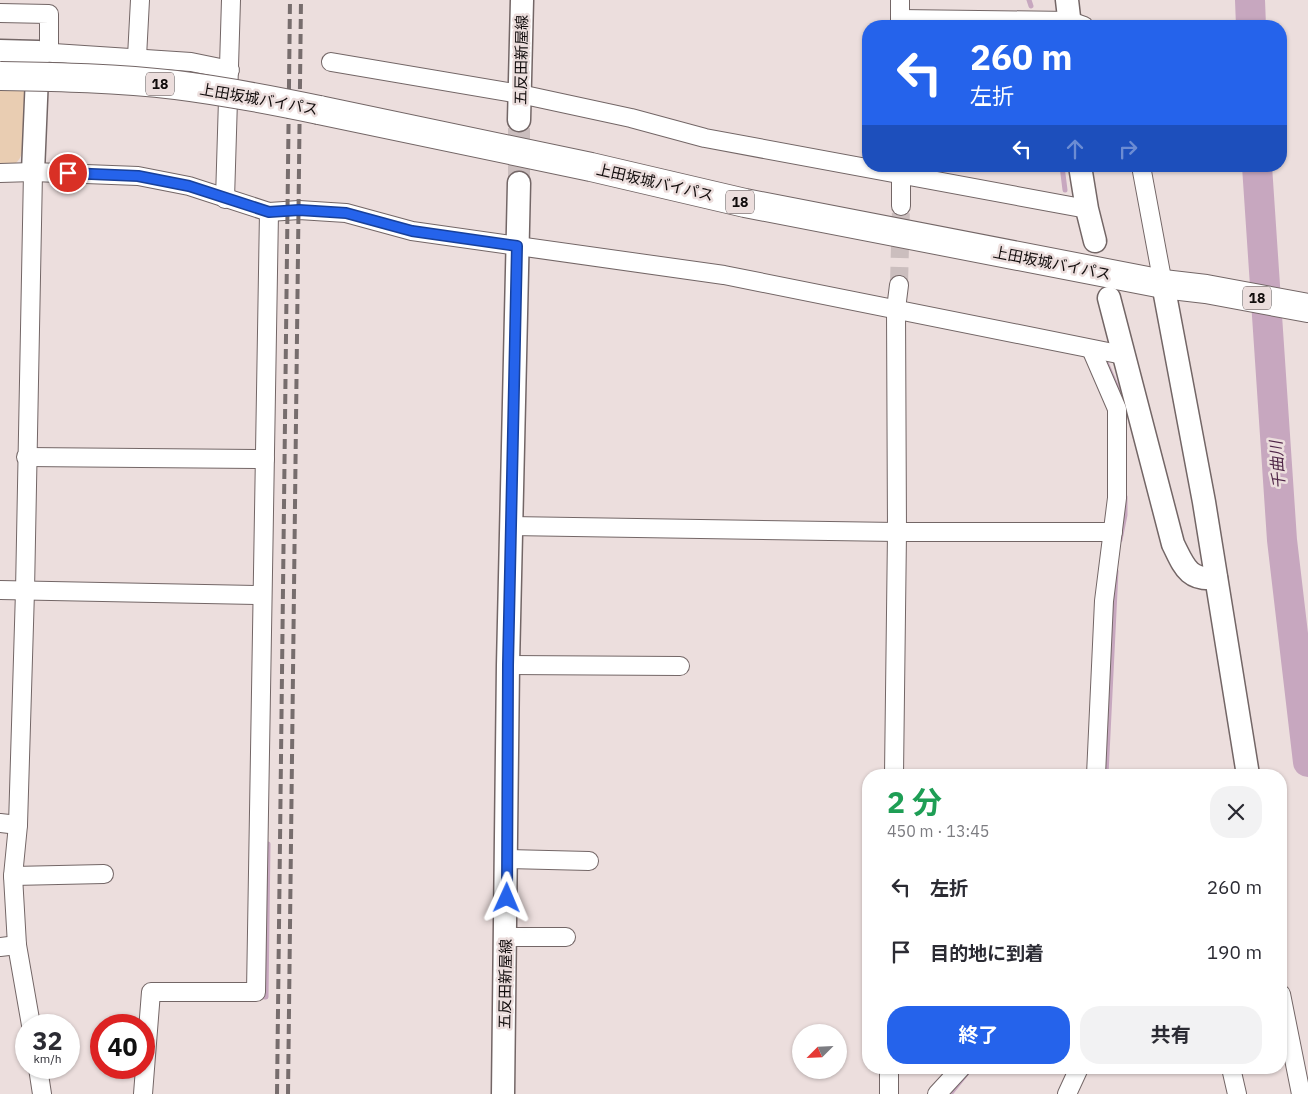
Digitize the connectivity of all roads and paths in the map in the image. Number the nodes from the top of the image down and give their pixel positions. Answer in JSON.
{"nodes":[{"id":1,"x":140,"y":0,"type":"edge"},
{"id":2,"x":231,"y":0,"type":"edge"},
{"id":3,"x":522,"y":0,"type":"edge"},
{"id":4,"x":900,"y":0,"type":"edge"},
{"id":5,"x":0,"y":12,"type":"edge"},
{"id":6,"x":1073,"y":18,"type":"edge"},
{"id":7,"x":900,"y":20,"type":"edge"},
{"id":8,"x":1004,"y":20,"type":"edge"},
{"id":9,"x":0,"y":51,"type":"edge"},
{"id":10,"x":44,"y":52,"type":"junction"},
{"id":11,"x":137,"y":57,"type":"junction"},
{"id":12,"x":331,"y":62,"type":"dead end"},
{"id":13,"x":230,"y":70,"type":"junction"},
{"id":14,"x":0,"y":76,"type":"edge"},
{"id":15,"x":520,"y":94,"type":"junction"},
{"id":16,"x":519,"y":120,"type":"tunnel mouth"},
{"id":17,"x":862,"y":164,"type":"edge"},
{"id":18,"x":33,"y":172,"type":"junction"},
{"id":19,"x":901,"y":172,"type":"edge"},
{"id":20,"x":906,"y":172,"type":"edge"},
{"id":21,"x":1081,"y":172,"type":"edge"},
{"id":22,"x":1143,"y":172,"type":"edge"},
{"id":23,"x":0,"y":173,"type":"edge"},
{"id":24,"x":519,"y":184,"type":"tunnel mouth"},
{"id":25,"x":225,"y":199,"type":"junction"},
{"id":26,"x":901,"y":206,"type":"tunnel mouth"},
{"id":27,"x":1087,"y":209,"type":"junction"},
{"id":28,"x":269,"y":212,"type":"junction"},
{"id":29,"x":1096,"y":241,"type":"dead end"},
{"id":30,"x":517,"y":246,"type":"junction"},
{"id":31,"x":1163,"y":284,"type":"junction"},
{"id":32,"x":899,"y":285,"type":"tunnel mouth"},
{"id":33,"x":1108,"y":298,"type":"dead end"},
{"id":34,"x":1308,"y":308,"type":"edge"},
{"id":35,"x":896,"y":309,"type":"junction"},
{"id":36,"x":1091,"y":349,"type":"junction"},
{"id":37,"x":1123,"y":355,"type":"junction"},
{"id":38,"x":26,"y":457,"type":"junction"},
{"id":39,"x":265,"y":459,"type":"junction"},
{"id":40,"x":510,"y":526,"type":"junction"},
{"id":41,"x":897,"y":532,"type":"junction"},
{"id":42,"x":1113,"y":532,"type":"junction"},
{"id":43,"x":1216,"y":578,"type":"junction"},
{"id":44,"x":0,"y":590,"type":"edge"},
{"id":45,"x":25,"y":592,"type":"junction"},
{"id":46,"x":262,"y":595,"type":"junction"},
{"id":47,"x":508,"y":665,"type":"junction"},
{"id":48,"x":680,"y":666,"type":"dead end"},
{"id":49,"x":894,"y":769,"type":"edge"},
{"id":50,"x":1096,"y":769,"type":"edge"},
{"id":51,"x":1247,"y":769,"type":"edge"},
{"id":52,"x":0,"y":823,"type":"edge"},
{"id":53,"x":18,"y":825,"type":"junction"},
{"id":54,"x":507,"y":859,"type":"junction"},
{"id":55,"x":589,"y":861,"type":"dead end"},
{"id":56,"x":104,"y":874,"type":"dead end"},
{"id":57,"x":13,"y":876,"type":"junction"},
{"id":58,"x":506,"y":937,"type":"junction"},
{"id":59,"x":566,"y":937,"type":"dead end"},
{"id":60,"x":9,"y":946,"type":"edge"},
{"id":61,"x":28,"y":1014,"type":"edge"},
{"id":62,"x":1287,"y":1023,"type":"edge"},
{"id":63,"x":889,"y":1074,"type":"edge"},
{"id":64,"x":955,"y":1074,"type":"edge"},
{"id":65,"x":1075,"y":1074,"type":"edge"},
{"id":66,"x":1232,"y":1074,"type":"edge"},
{"id":67,"x":40,"y":1079,"type":"edge"},
{"id":68,"x":42,"y":1094,"type":"edge"},
{"id":69,"x":143,"y":1094,"type":"edge"},
{"id":70,"x":503,"y":1094,"type":"edge"},
{"id":71,"x":889,"y":1094,"type":"edge"},
{"id":72,"x":937,"y":1094,"type":"edge"},
{"id":73,"x":1066,"y":1094,"type":"edge"},
{"id":74,"x":1237,"y":1094,"type":"edge"},
{"id":75,"x":1302,"y":1094,"type":"edge"}],
"edges":[{"from":1,"to":11,"type":"street"},
{"from":2,"to":13,"type":"street"},
{"from":3,"to":15,"type":"street","name":"五反田新屋線"},
{"from":4,"to":7,"type":"street"},
{"from":5,"to":10,"type":"street"},
{"from":6,"to":8,"type":"street"},
{"from":9,"to":10,"type":"street"},
{"from":10,"to":11,"type":"street"},
{"from":10,"to":18,"type":"street"},
{"from":11,"to":13,"type":"street"},
{"from":12,"to":15,"type":"street"},
{"from":13,"to":25,"type":"street"},
{"from":14,"to":31,"type":"highway","name":"上田坂城バイパス","number":"18","bridge":true},
{"from":15,"to":16,"type":"street","name":"五反田新屋線"},
{"from":15,"to":17,"type":"street"},
{"from":18,"to":23,"type":"street"},
{"from":18,"to":25,"type":"street"},
{"from":18,"to":38,"type":"street"},
{"from":19,"to":26,"type":"street"},
{"from":20,"to":27,"type":"street"},
{"from":21,"to":27,"type":"street"},
{"from":22,"to":31,"type":"street"},
{"from":24,"to":30,"type":"street","name":"五反田新屋線"},
{"from":25,"to":28,"type":"street"},
{"from":27,"to":29,"type":"street"},
{"from":28,"to":30,"type":"street"},
{"from":28,"to":39,"type":"street"},
{"from":30,"to":35,"type":"street"},
{"from":30,"to":40,"type":"street","name":"五反田新屋線"},
{"from":31,"to":34,"type":"highway","name":"上田坂城バイパス","number":"18"},
{"from":31,"to":43,"type":"street"},
{"from":32,"to":35,"type":"street"},
{"from":33,"to":37,"type":"street"},
{"from":35,"to":36,"type":"street"},
{"from":35,"to":41,"type":"street"},
{"from":36,"to":37,"type":"street"},
{"from":36,"to":42,"type":"street"},
{"from":37,"to":43,"type":"street"},
{"from":38,"to":39,"type":"street"},
{"from":38,"to":45,"type":"street"},
{"from":39,"to":46,"type":"street"},
{"from":40,"to":41,"type":"street"},
{"from":40,"to":47,"type":"street","name":"五反田新屋線"},
{"from":41,"to":42,"type":"street"},
{"from":41,"to":49,"type":"street"},
{"from":42,"to":50,"type":"street"},
{"from":43,"to":51,"type":"street"},
{"from":44,"to":45,"type":"street"},
{"from":45,"to":46,"type":"street"},
{"from":45,"to":53,"type":"street"},
{"from":46,"to":69,"type":"street"},
{"from":47,"to":48,"type":"street"},
{"from":47,"to":54,"type":"street","name":"五反田新屋線"},
{"from":52,"to":53,"type":"street"},
{"from":53,"to":57,"type":"street"},
{"from":54,"to":55,"type":"street"},
{"from":54,"to":58,"type":"street","name":"五反田新屋線"},
{"from":56,"to":57,"type":"street"},
{"from":57,"to":60,"type":"street"},
{"from":58,"to":59,"type":"street"},
{"from":58,"to":70,"type":"street","name":"五反田新屋線"},
{"from":60,"to":61,"type":"street"},
{"from":62,"to":75,"type":"street"},
{"from":63,"to":71,"type":"street"},
{"from":64,"to":72,"type":"street"},
{"from":65,"to":73,"type":"street"},
{"from":66,"to":74,"type":"street"},
{"from":67,"to":68,"type":"street"}]}
